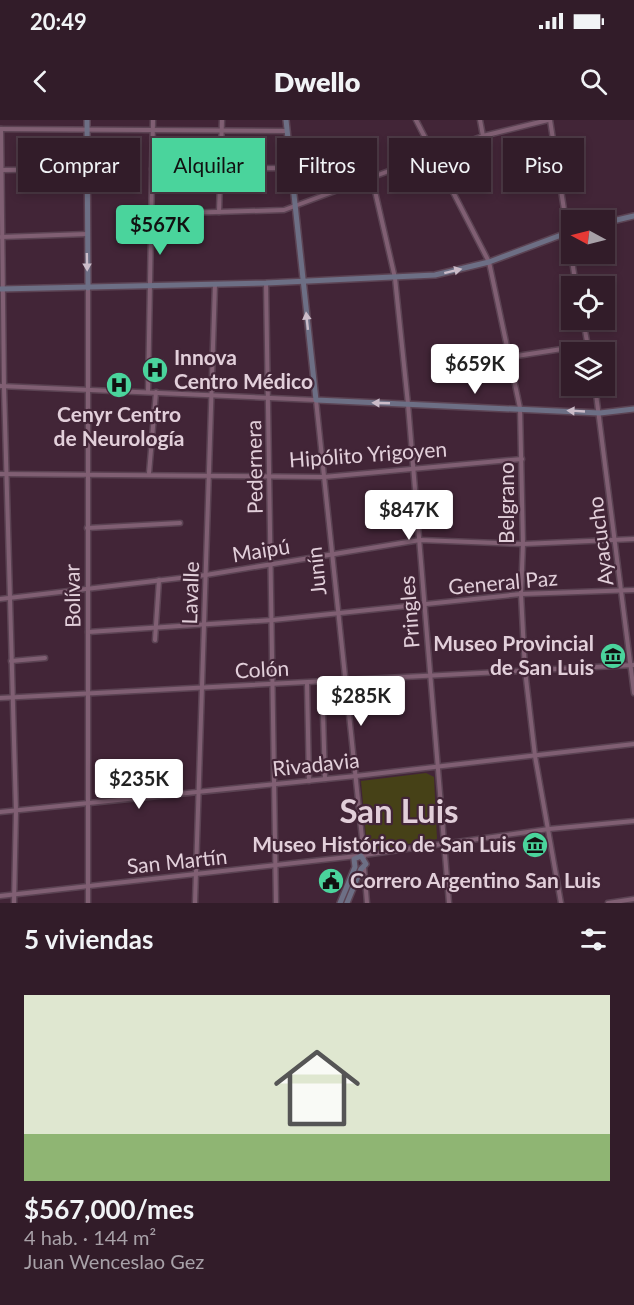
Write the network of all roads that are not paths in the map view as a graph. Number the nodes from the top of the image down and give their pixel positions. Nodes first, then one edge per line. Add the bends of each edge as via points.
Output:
1 (87, 120) edge
2 (153, 120) edge
3 (222, 120) edge
4 (286, 120) edge
5 (416, 120) edge
6 (480, 120) edge
7 (549, 120) edge
8 (1, 129) edge
9 (87, 130) junction
10 (153, 130) junction
11 (221, 130) junction
12 (287, 130) junction
13 (483, 136) junction
14 (87, 138) edge
15 (153, 138) edge
16 (221, 138) edge
17 (288, 138) edge
18 (425, 138) edge
19 (478, 138) edge
20 (152, 169) edge
21 (1, 170) edge
22 (18, 170) edge
23 (87, 192) edge
24 (219, 192) edge
25 (294, 192) edge
26 (334, 192) edge
27 (375, 192) edge
28 (452, 192) edge
29 (296, 206) junction
30 (565, 210) edge
31 (219, 212) junction
32 (150, 214) junction
33 (634, 216) edge
34 (615, 220) edge
35 (87, 234) junction
36 (561, 235) edge
37 (1, 237) edge
38 (489, 262) junction
39 (395, 278) junction
40 (303, 281) junction
41 (266, 283) junction
42 (215, 284) junction
43 (149, 286) junction
44 (88, 288) junction
45 (2, 289) edge
46 (561, 349) edge
47 (510, 357) junction
48 (2, 386) edge
49 (87, 391) junction
50 (148, 392) junction
51 (156, 392) junction
52 (211, 395) junction
53 (597, 396) edge
54 (269, 398) junction
55 (316, 400) junction
56 (408, 404) junction
57 (520, 408) junction
58 (634, 409) edge
59 (600, 413) junction
60 (522, 459) junction
61 (413, 468) junction
62 (149, 473) junction
63 (0, 474) edge
64 (6, 474) junction
65 (88, 474) junction
66 (209, 474) junction
67 (270, 475) junction
68 (324, 477) junction
69 (180, 523) dead end
70 (87, 528) junction
71 (634, 539) edge
72 (420, 540) junction
73 (616, 540) junction
74 (523, 544) junction
75 (332, 555) junction
76 (272, 565) junction
77 (206, 575) junction
78 (159, 580) junction
79 (87, 589) junction
80 (634, 590) edge
81 (622, 591) junction
82 (521, 594) junction
83 (9, 598) junction
84 (0, 599) edge
85 (425, 605) junction
86 (339, 612) junction
87 (273, 620) junction
88 (205, 626) junction
89 (156, 627) junction
90 (88, 632) junction
91 (155, 640) dead end
92 (45, 658) dead end
93 (11, 661) junction
94 (632, 665) edge
95 (525, 670) junction
96 (430, 675) junction
97 (345, 680) junction
98 (322, 682) junction
99 (307, 683) junction
100 (274, 685) junction
101 (203, 687) junction
102 (88, 693) junction
103 (634, 693) edge
104 (0, 698) edge
105 (11, 698) junction
106 (634, 744) edge
107 (535, 756) junction
108 (437, 765) junction
109 (356, 776) junction
110 (325, 779) junction
111 (309, 781) junction
112 (275, 784) junction
113 (199, 793) junction
114 (89, 804) junction
115 (16, 811) junction
116 (0, 812) edge
117 (634, 821) edge
118 (549, 829) junction
119 (362, 842) junction
120 (443, 844) junction
121 (375, 853) junction
122 (361, 856) junction
123 (276, 866) junction
124 (364, 867) junction
125 (196, 875) junction
126 (88, 886) junction
127 (14, 894) junction
128 (6, 895) junction
129 (0, 896) edge
130 (634, 899) edge
131 (6, 903) edge
132 (14, 903) edge
133 (88, 903) edge
134 (195, 903) edge
135 (276, 903) edge
136 (340, 903) edge
137 (347, 903) edge
138 (367, 903) edge
139 (449, 903) edge
140 (561, 903) edge
141 (608, 903) edge

1 - 9 street
2 - 10 street
3 - 11 street
4 - 12 street, Junín
5 - 18 street, Belgrano
6 - 13 street
7 - 13 street
7 - 30 street
8 - 9 street
8 - 21 street
9 - 10 street
9 - 14 street
10 - 11 street
10 - 15 street
11 - 12 street
11 - 16 street
12 - 17 street, Junín
13 - 19 street
20 - 32 street
21 - 22 street
21 - 37 street
23 - 35 street
24 - 31 street
25 - 29 street, Junín
26 - 29 street
27 - 39 street, Pringles
28 - 38 street, Belgrano
29 - 31 street via 284,210
29 - 40 street, Junín
31 - 32 street
32 - 43 street
33 - 34 street
35 - 37 street
35 -> 44 street
36 - 38 street
37 - 45 street
39 -> 38 street via 439,274
38 - 47 street, Belgrano
39 - 40 street
39 - 56 street, Pringles
40 - 41 street
55 -> 40 street, Junín
41 - 42 street
41 - 54 street, Pedernera
42 - 43 street
42 - 52 street, Lavalle
43 - 44 street
43 - 50 street
44 - 45 street
44 - 49 street, Bolívar
45 - 48 street
46 - 47 street
47 - 57 street, Belgrano
48 - 49 street
48 - 64 street
49 - 50 street
49 - 65 street, Bolívar
50 - 51 street
51 - 52 street
51 - 62 street
52 - 54 street
52 - 66 street, Lavalle
53 - 59 street, Ayacucho
54 - 55 street
54 - 67 street, Pedernera
56 -> 55 street
55 - 68 street, Junín
56 - 57 street
56 - 61 street, Pringles
59 -> 57 street
57 - 60 street, Belgrano
58 - 59 street
59 - 73 street, Ayacucho
60 - 61 street, Hipólito Yrigoyen
60 - 74 street, Belgrano
61 - 68 street, Hipólito Yrigoyen
61 - 72 street, Pringles
62 - 65 street, Hipólito Yrigoyen
62 - 66 street, Hipólito Yrigoyen
63 - 64 street, Hipólito Yrigoyen
64 - 65 street, Hipólito Yrigoyen
64 - 83 street
65 - 70 street, Bolívar
66 - 67 street, Hipólito Yrigoyen
66 - 77 street, Lavalle
67 - 68 street, Hipólito Yrigoyen
67 - 76 street, Pedernera
68 - 75 street, Junín
69 - 70 street
70 - 79 street, Bolívar
71 - 73 street, Maipú
72 - 74 street, Maipú
72 - 75 street, Maipú
72 - 85 street, Pringles
73 - 74 street, Maipú
73 - 81 street, Ayacucho
74 - 82 street, Belgrano
75 - 76 street, Maipú
75 - 86 street, Junín
76 - 77 street, Maipú
76 - 87 street, Pedernera
77 - 78 street, Maipú
77 - 88 street, Lavalle
78 - 79 street, Maipú
78 - 89 street
79 - 83 street, Maipú
79 - 90 street, Bolívar
80 - 81 street, General Paz
81 - 82 street, General Paz
81 - 94 street, Ayacucho
82 - 85 street, General Paz
82 - 95 street, Belgrano
83 - 84 street, Maipú
83 - 93 street
85 - 86 street, General Paz
85 - 96 street, Pringles
86 - 87 street, General Paz
86 - 97 street, Junín
87 - 88 street, General Paz
87 - 100 street, Pedernera
88 - 89 street, General Paz
88 - 101 street, Lavalle
89 - 90 street, General Paz
89 - 91 street
90 - 102 street, Bolívar
92 - 93 street
93 - 105 street
94 - 95 street, Colón
94 - 103 street, Ayacucho
95 - 96 street, Colón
95 - 107 street, Belgrano
96 - 97 street, Colón
96 - 108 street, Pringles
97 - 98 street, Colón
97 - 109 street, Junín
98 - 99 street, Colón
98 - 110 street
99 - 100 street, Colón
99 - 111 street
100 - 101 street, Colón
100 - 112 street, Pedernera
101 - 102 street, Colón
101 - 113 street, Lavalle
102 - 105 street, Colón
102 - 114 street, Bolívar
104 - 105 street, Colón
105 - 115 street
106 - 107 street, Rivadavia
107 - 108 street, Rivadavia
107 - 118 street, Belgrano
108 - 109 street, Rivadavia
108 - 120 street, Pringles
109 - 110 street, Rivadavia
109 - 119 street, Junín
110 - 111 street, Rivadavia
111 - 112 street, Rivadavia
112 - 113 street, Rivadavia
112 - 123 street, Pedernera
113 - 114 street, Rivadavia
113 - 125 street, Lavalle
114 - 115 street, Rivadavia
114 - 126 street, Bolívar
115 - 116 street, Rivadavia
115 - 127 street
117 - 118 street, San Martín
118 - 120 street, San Martín
118 - 140 street, Belgrano
119 - 121 street
119 - 122 street, Junín
120 - 121 street, San Martín
120 - 139 street, Pringles
121 - 122 street, San Martín
122 - 123 street, San Martín
122 - 124 street via 366,862
122 - 136 street via 354,859 355,867
123 - 125 street, San Martín
123 - 135 street, Pedernera
124 - 137 street
124 - 138 street
125 - 126 street, San Martín
125 - 134 street, Lavalle
126 - 127 street, San Martín
126 - 133 street, Bolívar
127 - 128 street, San Martín
127 - 132 street
128 - 129 street, San Martín
128 - 131 street
130 - 141 street

